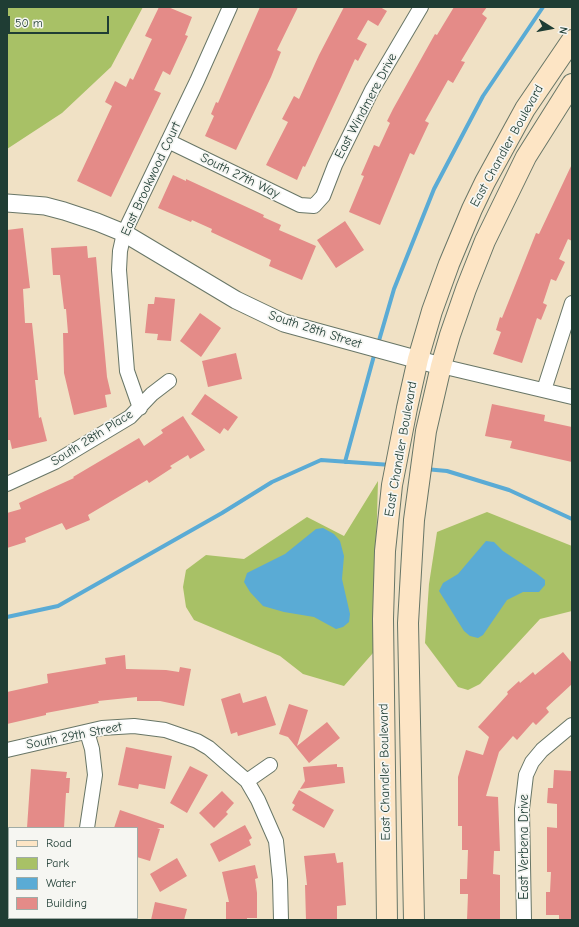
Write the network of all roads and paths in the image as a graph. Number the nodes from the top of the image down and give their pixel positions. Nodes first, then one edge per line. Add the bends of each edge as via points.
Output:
1 (230, 7) edge
2 (421, 7) edge
3 (572, 40) edge
4 (572, 84) edge
5 (168, 141) junction
6 (7, 203) edge
7 (314, 206) joint
8 (124, 233) junction
9 (572, 303) edge
10 (418, 359) junction
11 (441, 366) junction
12 (169, 381) dead end
13 (544, 390) junction
14 (572, 397) edge
15 (140, 408) junction
16 (7, 484) edge
17 (572, 725) edge
18 (87, 732) junction
19 (7, 750) edge
20 (270, 765) dead end
21 (247, 781) junction
22 (87, 827) edge
23 (281, 920) edge
24 (387, 920) edge
25 (414, 920) edge
26 (524, 920) edge

1 - 5 street, East Brookwood Court
2 - 7 street, East Windmere Drive via 372,90 335,165 323,196
3 - 10 main road, East Chandler Boulevard via 525,109 485,182 449,264
4 - 11 main road, East Chandler Boulevard via 526,157 498,213 466,289
5 - 7 street, South 27th Way via 300,205
5 - 8 street, East Brookwood Court
6 - 8 street, South 28th Street via 45,206
8 - 10 street, South 28th Street via 257,311 284,323
8 - 15 street, East Brookwood Court via 119,270 127,371
9 - 13 street
10 - 11 street, South 28th Street
10 - 24 main road, East Chandler Boulevard via 397,456 385,550 383,619
11 - 13 street, South 28th Street
11 - 25 main road, East Chandler Boulevard via 417,493 408,623
12 - 15 street, South 28th Place via 152,394
13 - 14 street, South 28th Street
15 - 16 street, South 28th Place via 130,417 55,462
17 - 26 street, East Verbena Drive via 537,756 526,775 522,809
18 - 19 street, South 29th Street
18 - 21 street, South 29th Street via 119,726 150,726 180,734 209,748
18 - 22 street via 95,775
20 - 21 street
21 - 23 street via 276,841

